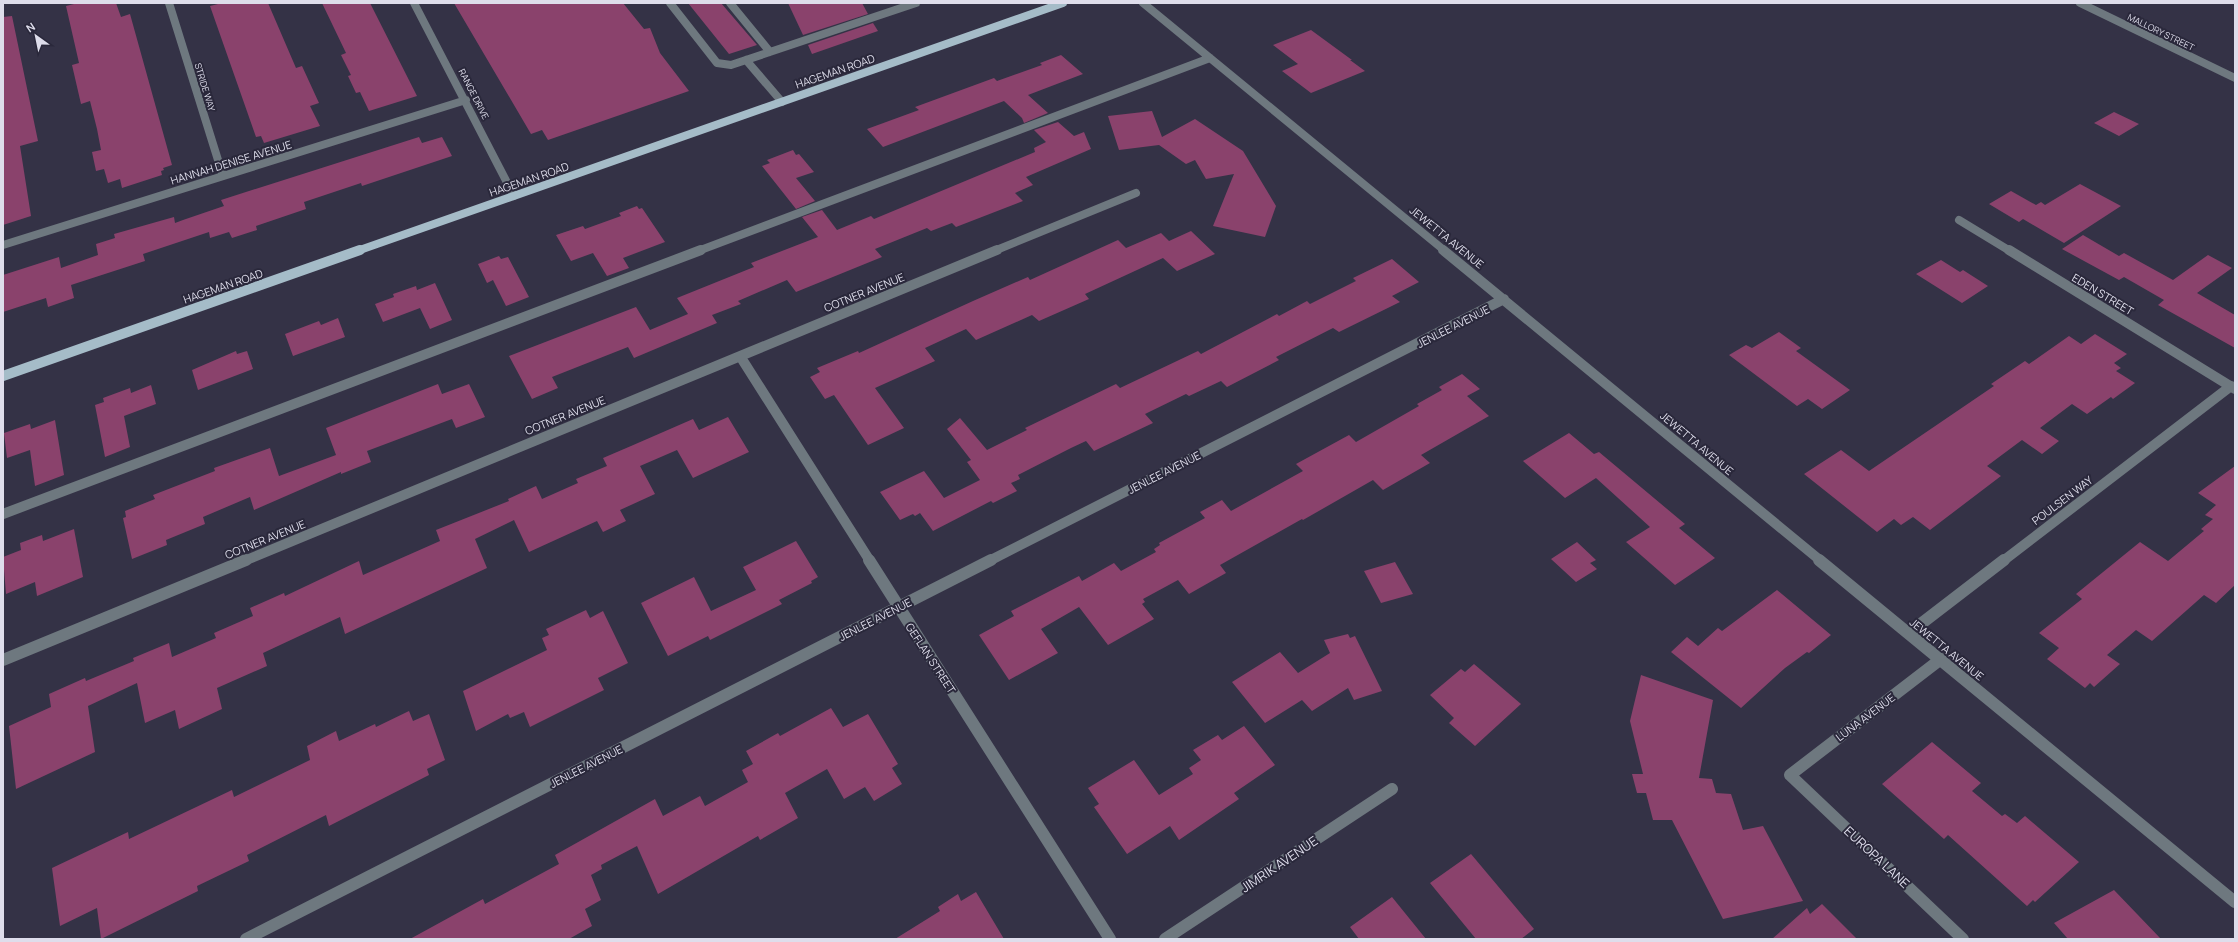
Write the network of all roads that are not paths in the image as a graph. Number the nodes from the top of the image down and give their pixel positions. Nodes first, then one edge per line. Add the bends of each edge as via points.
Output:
1 (169, 3) edge
2 (414, 3) edge
3 (670, 3) edge
4 (730, 3) edge
5 (916, 3) edge
6 (1062, 3) edge
7 (1143, 3) edge
8 (2080, 3) edge
9 (770, 52) junction
10 (1210, 58) junction
11 (746, 60) junction
12 (2235, 78) edge
13 (466, 100) junction
14 (782, 102) junction
15 (222, 176) junction
16 (1136, 193) dead end
17 (514, 196) junction
18 (1959, 220) dead end
19 (3, 245) edge
20 (1504, 299) junction
21 (740, 356) junction
22 (3, 376) edge
23 (2233, 388) edge
24 (3, 514) edge
25 (898, 607) junction
26 (1908, 633) junction
27 (1941, 659) junction
28 (3, 660) edge
29 (1790, 775) joint
30 (1392, 789) dead end
31 (2235, 902) edge
32 (246, 939) edge
33 (1110, 939) edge
34 (1165, 939) edge
35 (1963, 939) edge

1 - 15 street, STRIDE WAY
2 - 13 street, RANGE DRIVE
3 - 11 street via 717,63 731,65
4 - 9 street
5 - 9 street
6 - 14 main road, HAGEMAN ROAD
7 - 10 street, JEWETTA AVENUE
8 - 12 street, MALLORY STREET
9 - 11 street
10 - 20 street, JEWETTA AVENUE
10 - 24 street
11 - 14 street
13 - 15 street, HANNAH DENISE AVENUE
13 - 17 street, RANGE DRIVE
14 - 17 main road, HAGEMAN ROAD
15 - 19 street, HANNAH DENISE AVENUE
16 - 21 street, COTNER AVENUE
17 - 22 main road, HAGEMAN ROAD
18 - 23 street, EDEN STREET
20 - 25 street, JENLEE AVENUE
20 - 26 street, JEWETTA AVENUE
21 - 25 street, GEFLAN STREET
21 - 28 street, COTNER AVENUE
23 - 26 street, POULSEN WAY
25 - 32 street, JENLEE AVENUE
25 - 33 street, GEFLAN STREET
26 - 27 street, JEWETTA AVENUE
27 - 29 street, LUNA AVENUE
27 - 31 street, JEWETTA AVENUE
29 - 35 street, EUROPA LANE
30 - 34 street, JIMRIK AVENUE

